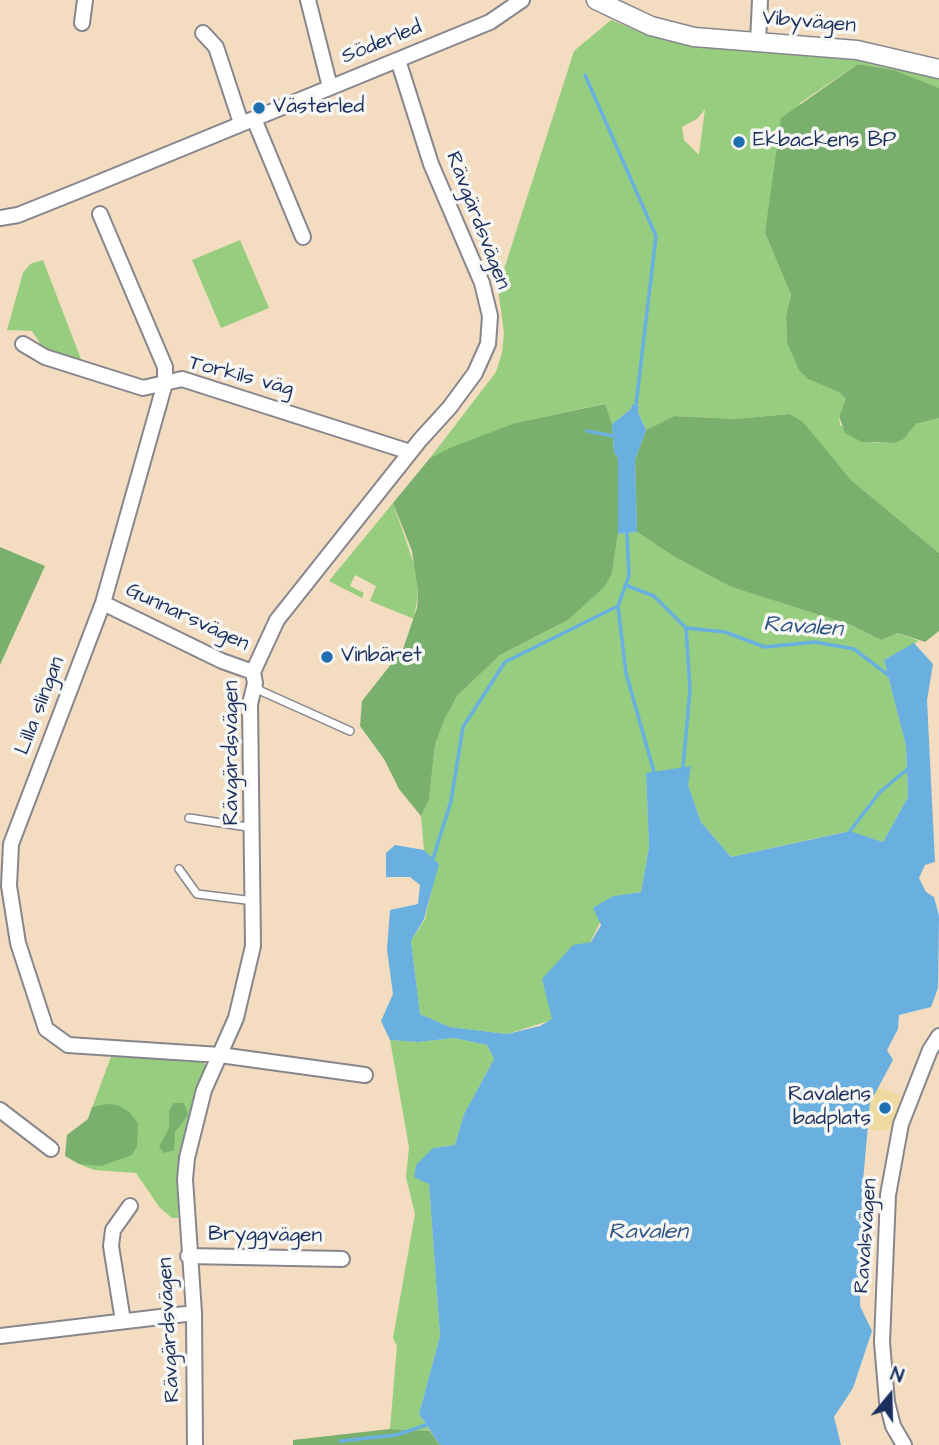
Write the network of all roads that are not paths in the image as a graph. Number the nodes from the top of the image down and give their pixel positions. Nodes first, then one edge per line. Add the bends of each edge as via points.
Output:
1 (85, 0) edge
2 (308, 0) edge
3 (522, 0) edge
4 (596, 0) edge
5 (760, 0) edge
6 (82, 23) dead end
7 (203, 33) dead end
8 (758, 42) junction
9 (398, 60) junction
10 (939, 69) edge
11 (330, 87) junction
12 (248, 121) junction
13 (100, 214) dead end
14 (0, 218) edge
15 (303, 237) dead end
16 (23, 344) dead end
17 (165, 383) junction
18 (410, 452) junction
19 (103, 603) junction
20 (254, 677) junction
21 (350, 731) dead end
22 (189, 818) dead end
23 (254, 828) junction
24 (179, 869) dead end
25 (255, 901) junction
26 (939, 1036) edge
27 (220, 1055) junction
28 (365, 1075) dead end
29 (2, 1117) edge
30 (51, 1149) dead end
31 (130, 1206) dead end
32 (188, 1256) junction
33 (342, 1259) dead end
34 (194, 1313) junction
35 (122, 1321) junction
36 (0, 1336) edge
37 (195, 1445) edge
38 (904, 1445) edge

1 - 6 street
2 - 11 street
3 - 9 street, Söderled via 490,22
4 - 8 street, Vibyvägen via 651,26 694,37
5 - 8 street
7 - 12 street via 216,47
8 - 10 street, Vibyvägen via 857,50
9 - 11 street, Söderled
9 - 18 street, Rävgärdsvägen via 431,164 482,283 490,316 488,344 475,373
11 - 12 street, Söderled
12 - 14 street, Söderled via 18,215
12 - 15 street
13 - 17 street, Lilla slingan via 165,367
16 - 17 street, Torkils väg via 44,357 143,388
17 - 18 street, Torkils väg via 182,379 206,385
17 - 19 street, Lilla slingan
18 - 20 street, Rävgärdsvägen via 277,620
19 - 20 street, Gunnarsvägen
19 - 27 street, Lilla slingan via 11,844 9,886 18,943 46,1029 68,1045
20 - 21 lane via 261,691
20 - 23 street, Rävgärdsvägen via 250,704
22 - 23 lane
23 - 25 street, Rävgärdsvägen
24 - 25 lane via 197,894
25 - 27 street, Rävgärdsvägen via 245,986
26 - 38 street, Ravalsvägen via 901,1124 888,1195 882,1342 887,1402
27 - 28 street, Lilla slingan
27 - 32 street, Rävgärdsvägen via 204,1090 187,1158
29 - 30 street
31 - 35 street via 113,1230 111,1246
32 - 33 street, Bryggvägen
32 - 34 street, Rävgärdsvägen
34 - 35 street
34 - 37 street, Rävgärdsvägen
35 - 36 street

